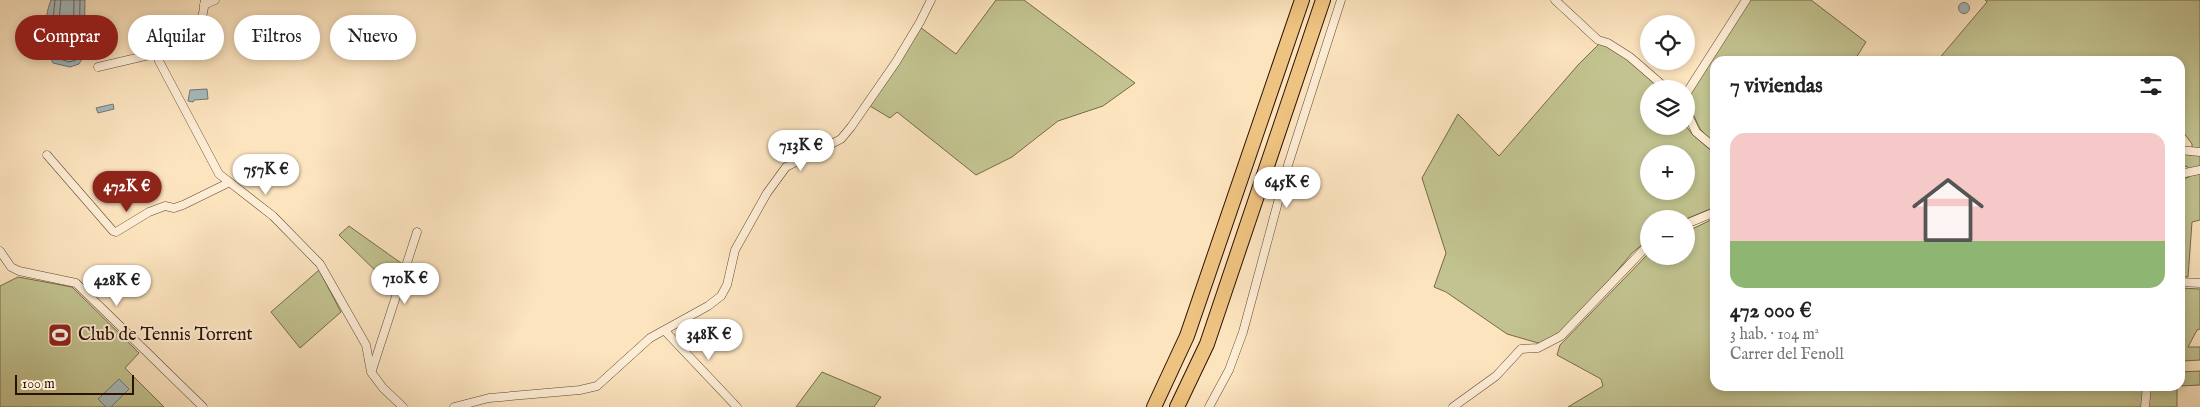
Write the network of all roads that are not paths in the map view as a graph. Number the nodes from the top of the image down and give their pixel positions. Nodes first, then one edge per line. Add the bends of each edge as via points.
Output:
1 (215, 0) edge
2 (931, 0) edge
3 (1302, 0) edge
4 (1323, 0) edge
5 (1341, 0) edge
6 (1555, 0) edge
7 (1746, 0) edge
8 (204, 3) edge
9 (1710, 56) edge
10 (1710, 56) edge
11 (128, 60) edge
12 (159, 60) edge
13 (98, 67) dead end
14 (1656, 80) edge
15 (1695, 80) edge
16 (1695, 130) edge
17 (1710, 144) edge
18 (2185, 150) edge
19 (2200, 152) edge
20 (47, 155) dead end
21 (2200, 170) edge
22 (2185, 173) edge
23 (228, 183) junction
24 (1710, 214) edge
25 (1695, 220) edge
26 (417, 232) dead end
27 (0, 251) edge
28 (1640, 253) edge
29 (2185, 282) edge
30 (2200, 283) edge
31 (665, 331) junction
32 (371, 372) junction
33 (2147, 391) edge
34 (203, 407) edge
35 (403, 407) edge
36 (454, 407) edge
37 (737, 407) edge
38 (1154, 407) edge
39 (1177, 407) edge
40 (1209, 407) edge
41 (1453, 407) edge
42 (2145, 407) edge

1 - 8 street
2 - 31 street via 896,62 841,139 786,167 767,193 735,250 728,285 721,296
3 - 38 highway via 1188,336
4 - 39 highway via 1206,344
5 - 40 street via 1288,165 1243,332 1229,370
6 - 14 street via 1598,40 1630,57
7 - 9 street
10 - 15 street
11 - 13 street
12 - 23 street via 219,174
16 - 17 street
18 - 19 street
20 - 23 street via 116,232 149,212 164,206 174,208 183,205
21 - 22 street
23 - 32 street via 273,216 320,264 366,345
24 - 25 street
26 - 32 street
27 - 34 street via 11,267 19,271 76,282
28 - 41 street via 1561,336 1538,348 1521,350 1496,376
29 - 30 street
31 - 36 street via 650,338 597,386 489,398
31 - 37 street
32 - 35 street
33 - 42 street

